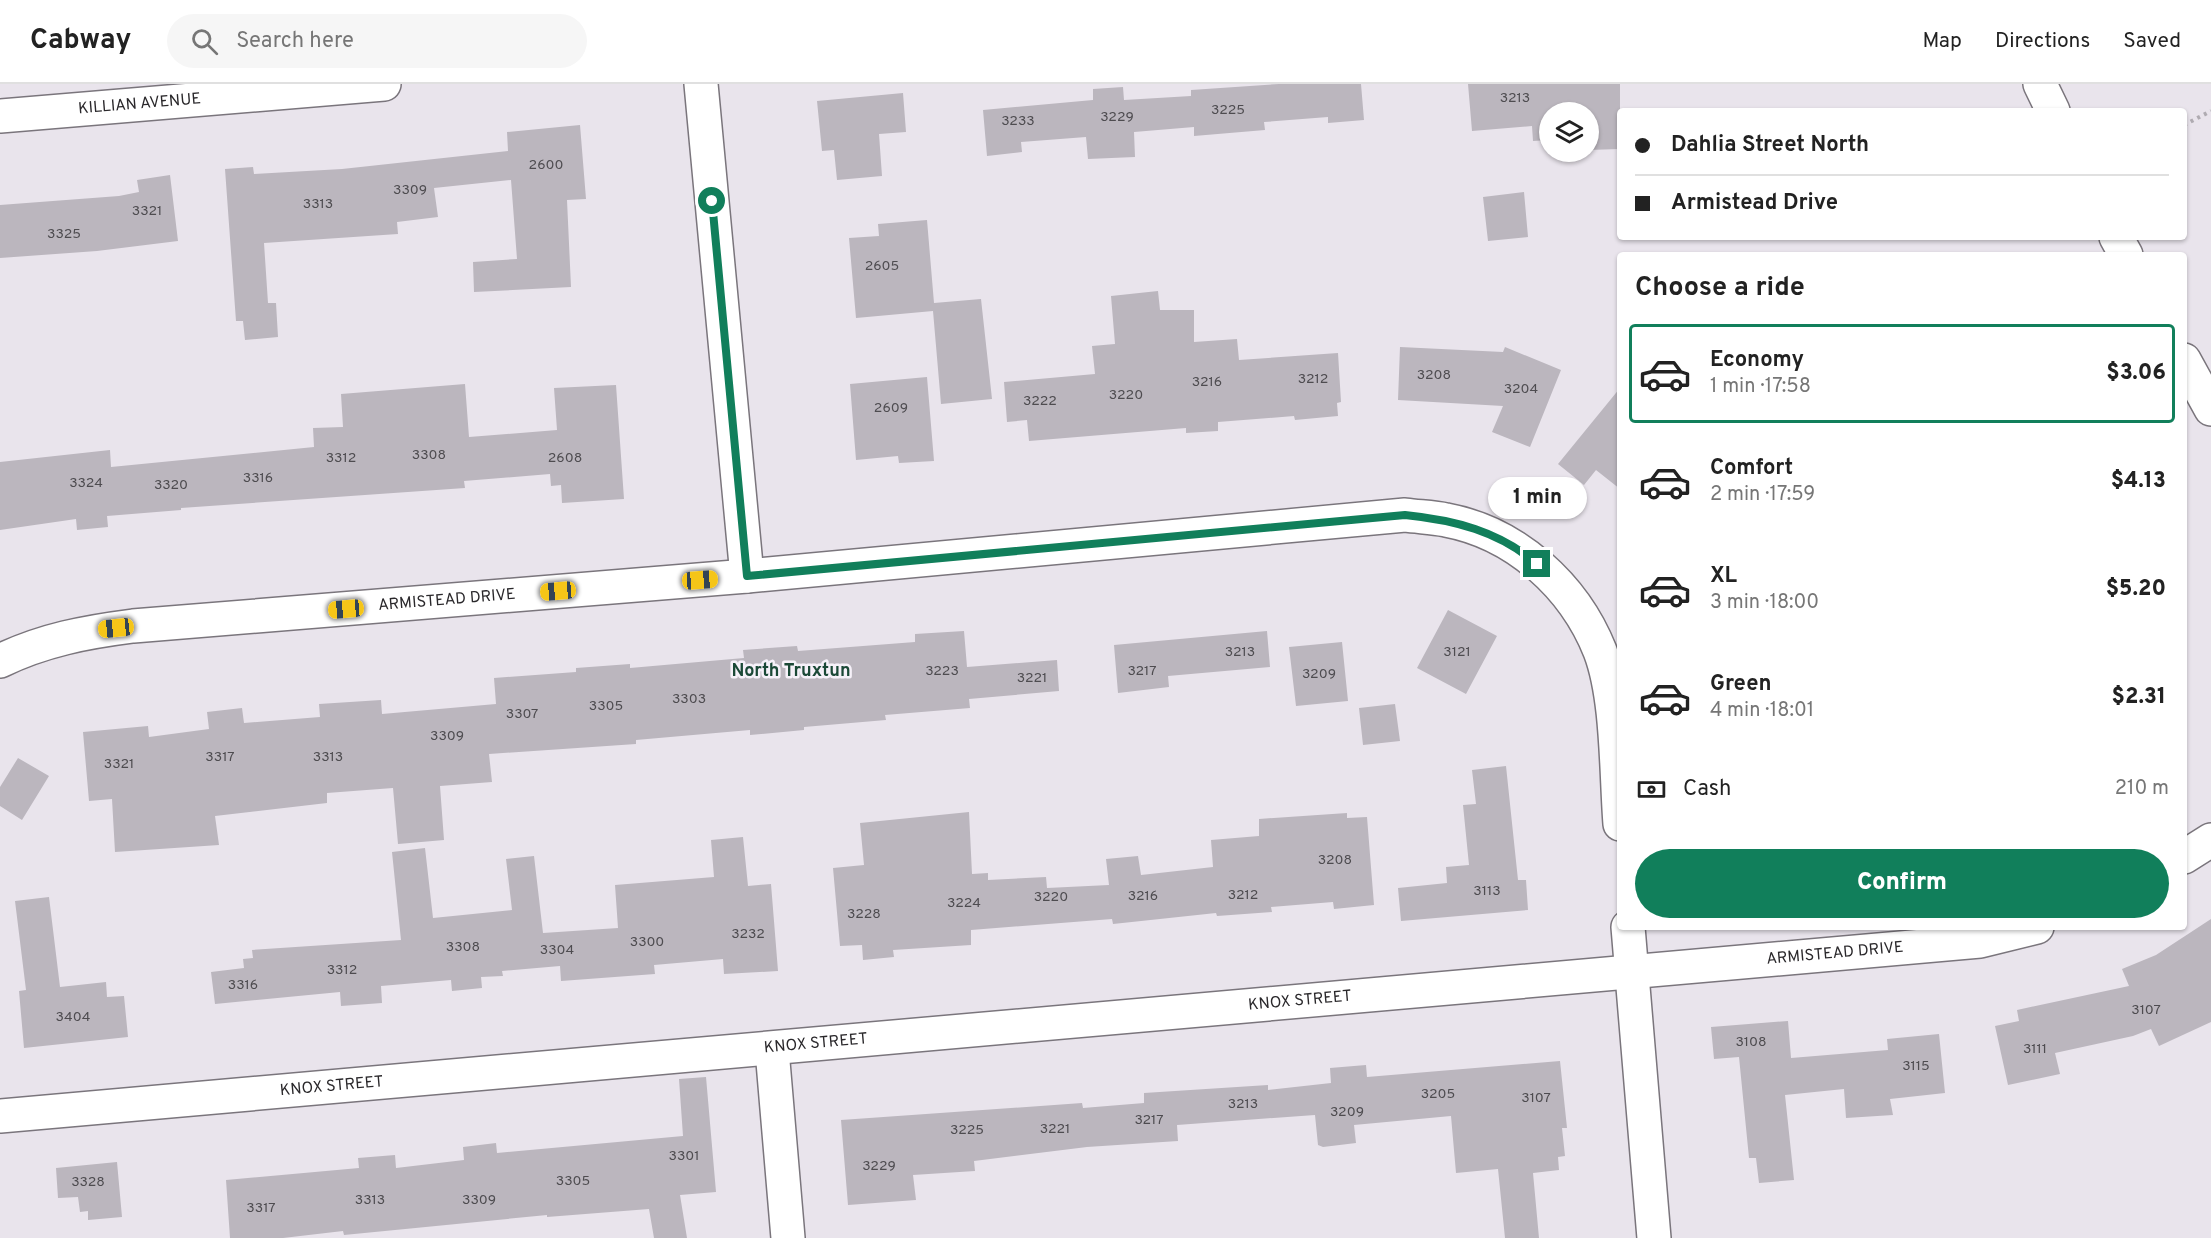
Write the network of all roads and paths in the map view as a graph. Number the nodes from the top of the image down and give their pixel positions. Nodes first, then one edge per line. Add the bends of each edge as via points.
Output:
1 (384, 84) edge
2 (701, 84) edge
3 (2040, 84) edge
4 (2052, 108) edge
5 (2211, 111) edge
6 (0, 116) edge
7 (2187, 123) edge
8 (2187, 365) edge
9 (2211, 409) edge
10 (747, 576) junction
11 (0, 661) edge
12 (1617, 785) edge
13 (2211, 840) edge
14 (2187, 855) edge
15 (1628, 930) edge
16 (2025, 930) edge
17 (1632, 972) junction
18 (772, 1050) junction
19 (0, 1116) edge
20 (788, 1238) edge
21 (1654, 1238) edge

1 - 6 street, KILLIAN AVENUE
2 - 10 street
3 - 4 street
5 - 7 path
8 - 9 street
10 - 11 street, ARMISTEAD DRIVE via 80,632
10 - 12 street, ARMISTEAD DRIVE via 1405,515 1447,520 1487,532 1525,553 1550,574 1577,607 1600,652 1610,693
13 - 14 street
15 - 17 street
16 - 17 street, ARMISTEAD DRIVE via 1980,941
17 - 18 street, KNOX STREET
17 - 21 street
18 - 19 street, KNOX STREET
18 - 20 street

